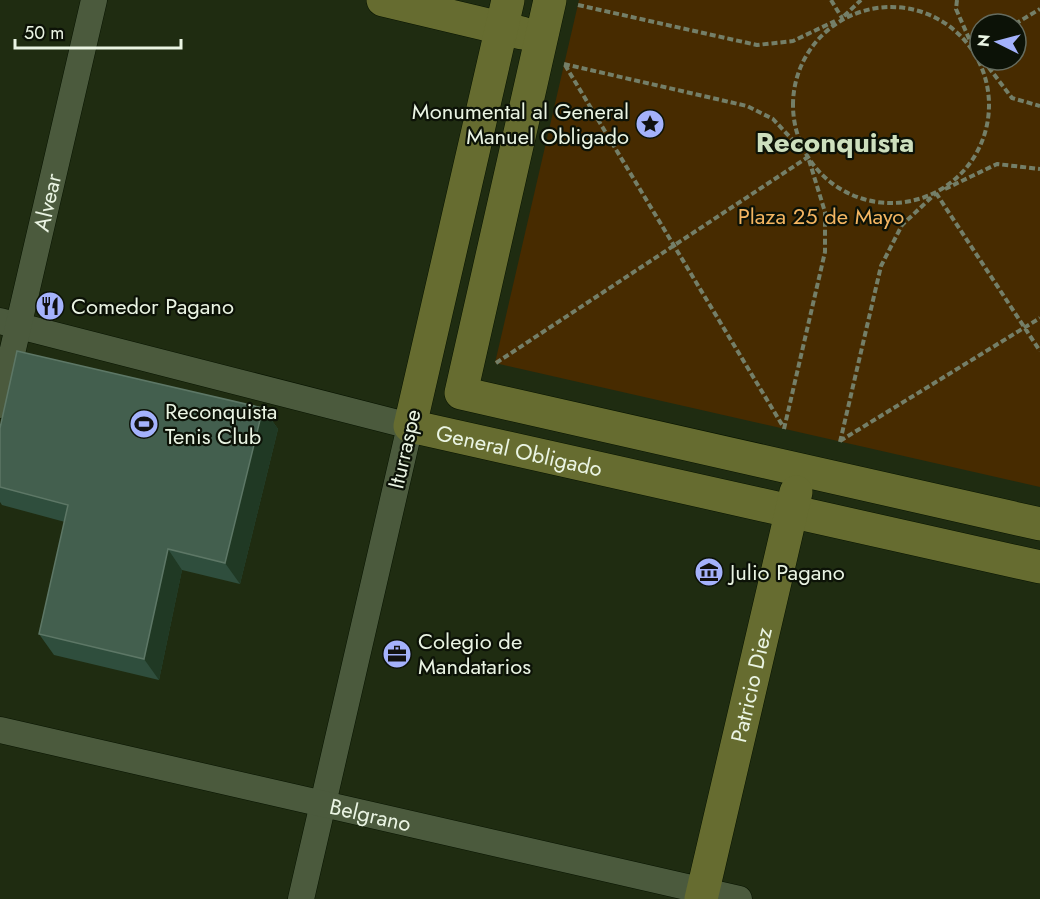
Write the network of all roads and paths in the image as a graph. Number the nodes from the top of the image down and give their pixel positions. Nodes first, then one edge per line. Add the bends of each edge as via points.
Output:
1 (94, 0) edge
2 (383, 0) edge
3 (550, 0) edge
4 (585, 0) edge
5 (831, 0) edge
6 (861, 0) edge
7 (957, 0) edge
8 (504, 14) edge
9 (843, 18) junction
10 (968, 35) edge
11 (542, 37) junction
12 (968, 42) edge
13 (982, 72) edge
14 (992, 72) edge
15 (1040, 106) edge
16 (807, 157) junction
17 (1040, 169) edge
18 (936, 193) junction
19 (674, 245) junction
20 (1040, 318) edge
21 (9, 324) edge
22 (1024, 327) junction
23 (1040, 351) edge
24 (495, 363) dead end
25 (0, 405) edge
26 (410, 426) junction
27 (802, 470) junction
28 (791, 512) junction
29 (1040, 524) edge
30 (1040, 567) edge
31 (0, 730) edge
32 (322, 804) junction
33 (702, 895) edge
34 (301, 899) edge
35 (739, 899) edge

1 - 21 street, Alvear
2 - 8 main road
3 - 11 main road
4 - 9 path via 578,5 757,45 793,41
5 - 9 path
6 - 9 path
7 - 10 path via 956,9
8 - 11 main road
8 - 26 main road, Iturraspe
9 - 12 path via 874,7 906,7 935,16
9 - 16 path via 816,40 799,69 792,102 797,136
11 - 27 main road via 461,393
13 - 18 path via 988,89 988,120 979,150 961,175
14 - 15 path via 1012,98
16 - 18 path via 838,189 869,202 903,203
16 - 19 path
16 - 19 path via 773,119 747,106 564,64
16 - 19 path via 825,212 825,252 784,429
17 - 18 path via 997,164
18 - 22 path
18 - 22 path via 902,225 881,266 840,442
19 - 24 path
20 - 22 path
21 - 25 street, Alvear
21 - 26 street, General Obligado
22 - 23 path
26 - 28 main road, General Obligado
26 - 32 street, Iturraspe
27 - 28 main road, Patricio Diez
27 - 29 main road
28 - 30 main road, General Obligado
28 - 33 main road, Patricio Diez
31 - 32 street, Belgrano
32 - 33 street, Belgrano
32 - 34 street, Iturraspe
33 - 35 street, Belgrano

